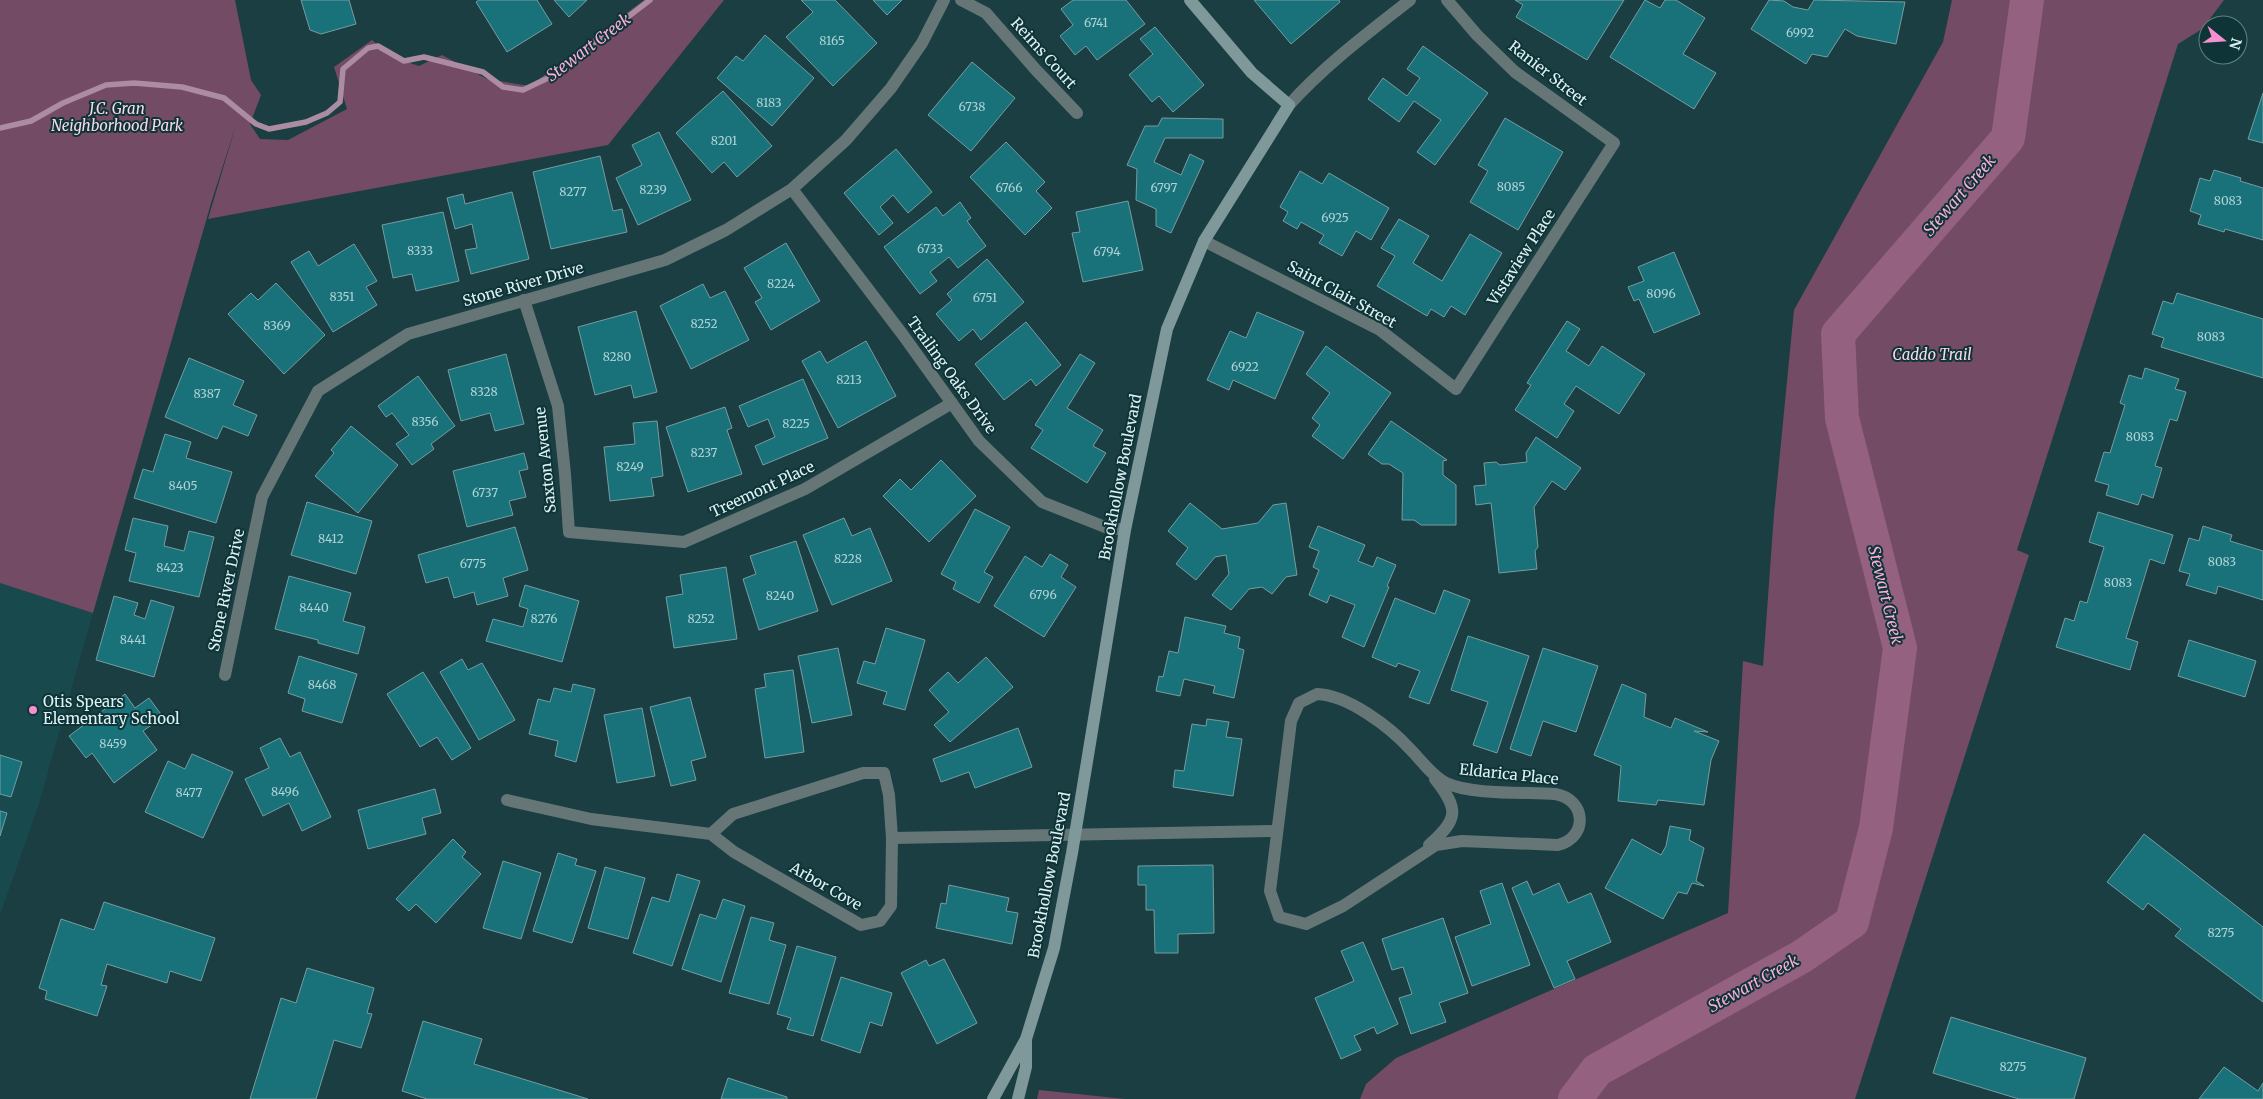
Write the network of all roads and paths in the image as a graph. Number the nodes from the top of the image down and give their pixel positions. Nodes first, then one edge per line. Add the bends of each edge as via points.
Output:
1 (944, 0) edge
2 (961, 0) edge
3 (1190, 0) edge
4 (1410, 0) edge
5 (1447, 0) edge
6 (1289, 105) junction
7 (1078, 112) dead end
8 (1614, 142) joint
9 (792, 189) junction
10 (1204, 241) junction
11 (524, 300) junction
12 (1456, 389) joint
13 (952, 403) junction
14 (1124, 530) junction
15 (569, 532) joint
16 (225, 675) dead end
17 (1424, 765) junction
18 (508, 800) dead end
19 (1277, 831) junction
20 (711, 834) junction
21 (1075, 835) junction
22 (892, 838) junction
23 (1416, 857) junction
24 (1026, 1039) junction
25 (993, 1099) edge
26 (1018, 1099) edge

1 - 9 street, Stone River Drive via 922,43 891,88 846,140
2 - 7 street, Reims Court via 986,13
3 - 6 street via 1252,73
4 - 6 street, Brookhollow Boulevard via 1337,58
5 - 8 street, Ranier Street via 1514,72
6 - 10 street, Brookhollow Boulevard
8 - 12 street, Vistaview Place
9 - 11 street, Stone River Drive via 726,230 665,260
9 - 13 street, Trailing Oaks Drive
10 - 12 street, Saint Clair Street via 1380,330
10 - 14 street, Brookhollow Boulevard via 1167,329
11 - 15 street, Saxton Avenue via 558,406
11 - 16 street, Stone River Drive via 408,334 318,391 262,497
13 - 14 street, Trailing Oaks Drive via 979,441 1042,502 1105,527
13 - 15 street, Treemont Place via 805,489 684,542
14 - 21 street, Brookhollow Boulevard
17 - 19 street, Eldarica Place via 1394,734 1358,709 1324,694 1305,699 1295,708 1291,721
17 - 23 street, Eldarica Place via 1449,798 1452,816 1447,829
17 - 23 street, Eldarica Place via 1441,780 1462,788 1563,796 1576,806 1580,821 1574,836 1558,845 1455,841 1436,845
18 - 20 street via 591,819
19 - 21 street
19 - 23 street, Eldarica Place via 1270,891 1279,917 1306,924 1343,906
20 - 22 street, Arbor Cove via 733,814 863,773 884,773
20 - 22 street, Arbor Cove via 734,852 861,925 880,921 892,906
21 - 22 street
21 - 24 street, Brookhollow Boulevard via 1054,948
24 - 25 street, Brookhollow Boulevard
24 - 26 street, Brookhollow Boulevard via 1026,1067

